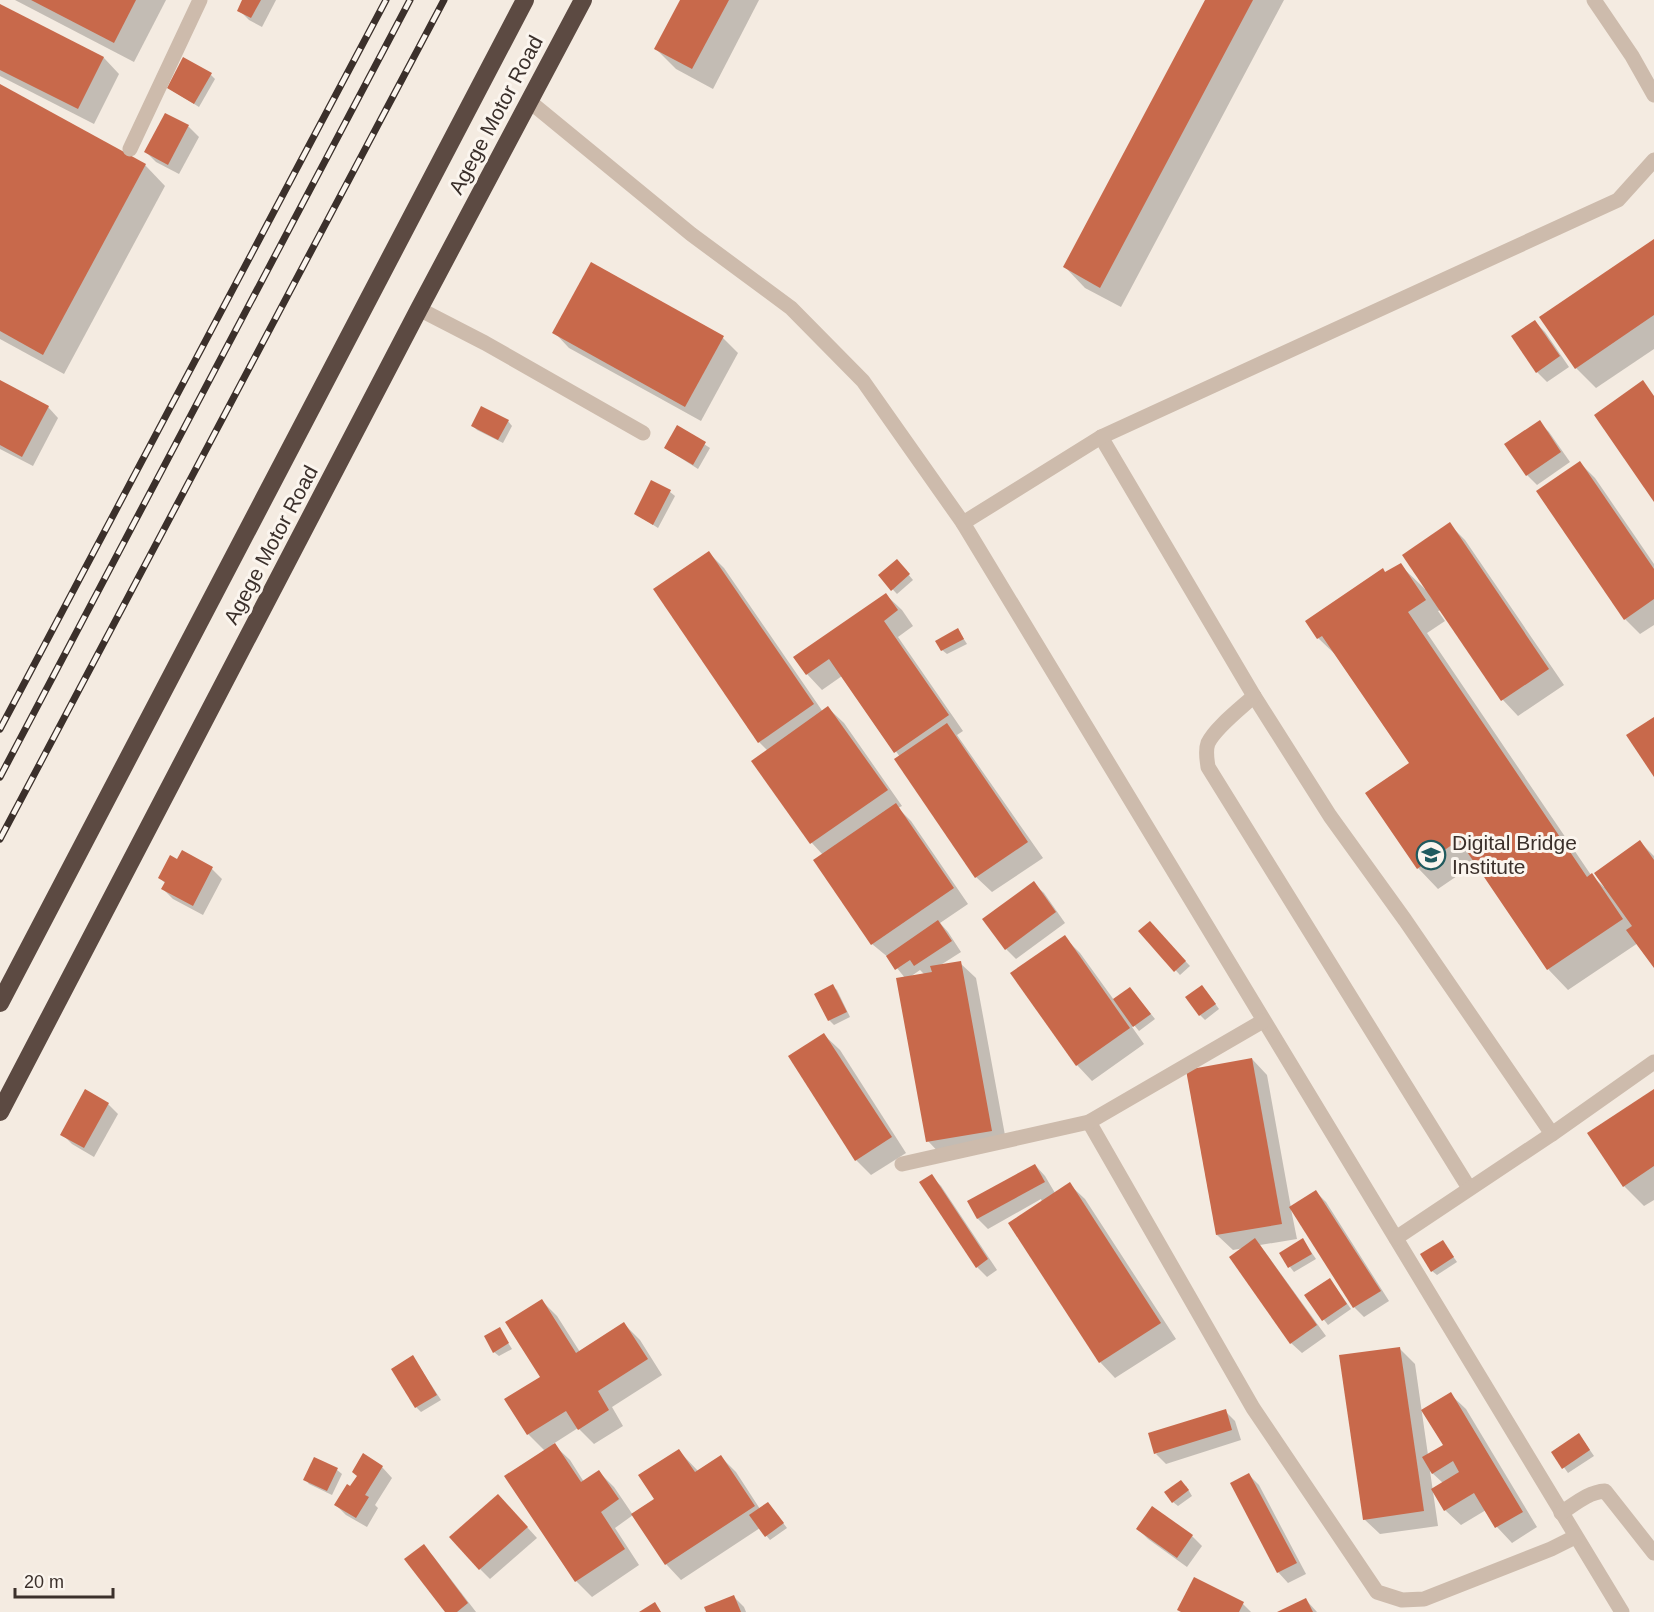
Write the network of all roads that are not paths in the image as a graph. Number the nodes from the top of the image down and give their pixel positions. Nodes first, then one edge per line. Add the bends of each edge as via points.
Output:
1 (200, 0) edge
2 (525, 0) edge
3 (583, 0) edge
4 (1594, 0) edge
5 (1654, 95) edge
6 (529, 101) junction
7 (130, 149) dead end
8 (1654, 160) edge
9 (419, 309) junction
10 (643, 433) dead end
11 (1101, 437) junction
12 (963, 523) junction
13 (1254, 696) junction
14 (0, 1003) edge
15 (1263, 1021) junction
16 (1654, 1062) edge
17 (0, 1112) edge
18 (1089, 1122) junction
19 (1551, 1134) junction
20 (902, 1164) dead end
21 (1469, 1188) junction
22 (1396, 1238) junction
23 (1561, 1514) junction
24 (1575, 1537) junction
25 (1654, 1553) edge
26 (1622, 1612) edge

1 - 7 lane
2 - 14 highway, Agege Motor Road
3 - 6 highway, Agege Motor Road
4 - 5 lane
6 - 9 highway, Agege Motor Road
6 - 12 lane via 691,234 791,308 862,381
8 - 11 lane via 1618,200
9 - 10 lane
9 - 17 highway, Agege Motor Road
11 - 12 lane
11 - 13 lane
12 - 15 lane
13 - 19 lane via 1330,816
13 - 21 lane via 1208,744 1208,767
15 - 18 lane
15 - 22 lane
16 - 19 lane
18 - 20 lane
18 - 24 lane via 1253,1408 1377,1592 1402,1600 1424,1599
19 - 21 lane
21 - 22 lane
22 - 23 lane
23 - 24 lane
23 - 25 lane via 1584,1497 1605,1491
24 - 26 lane

